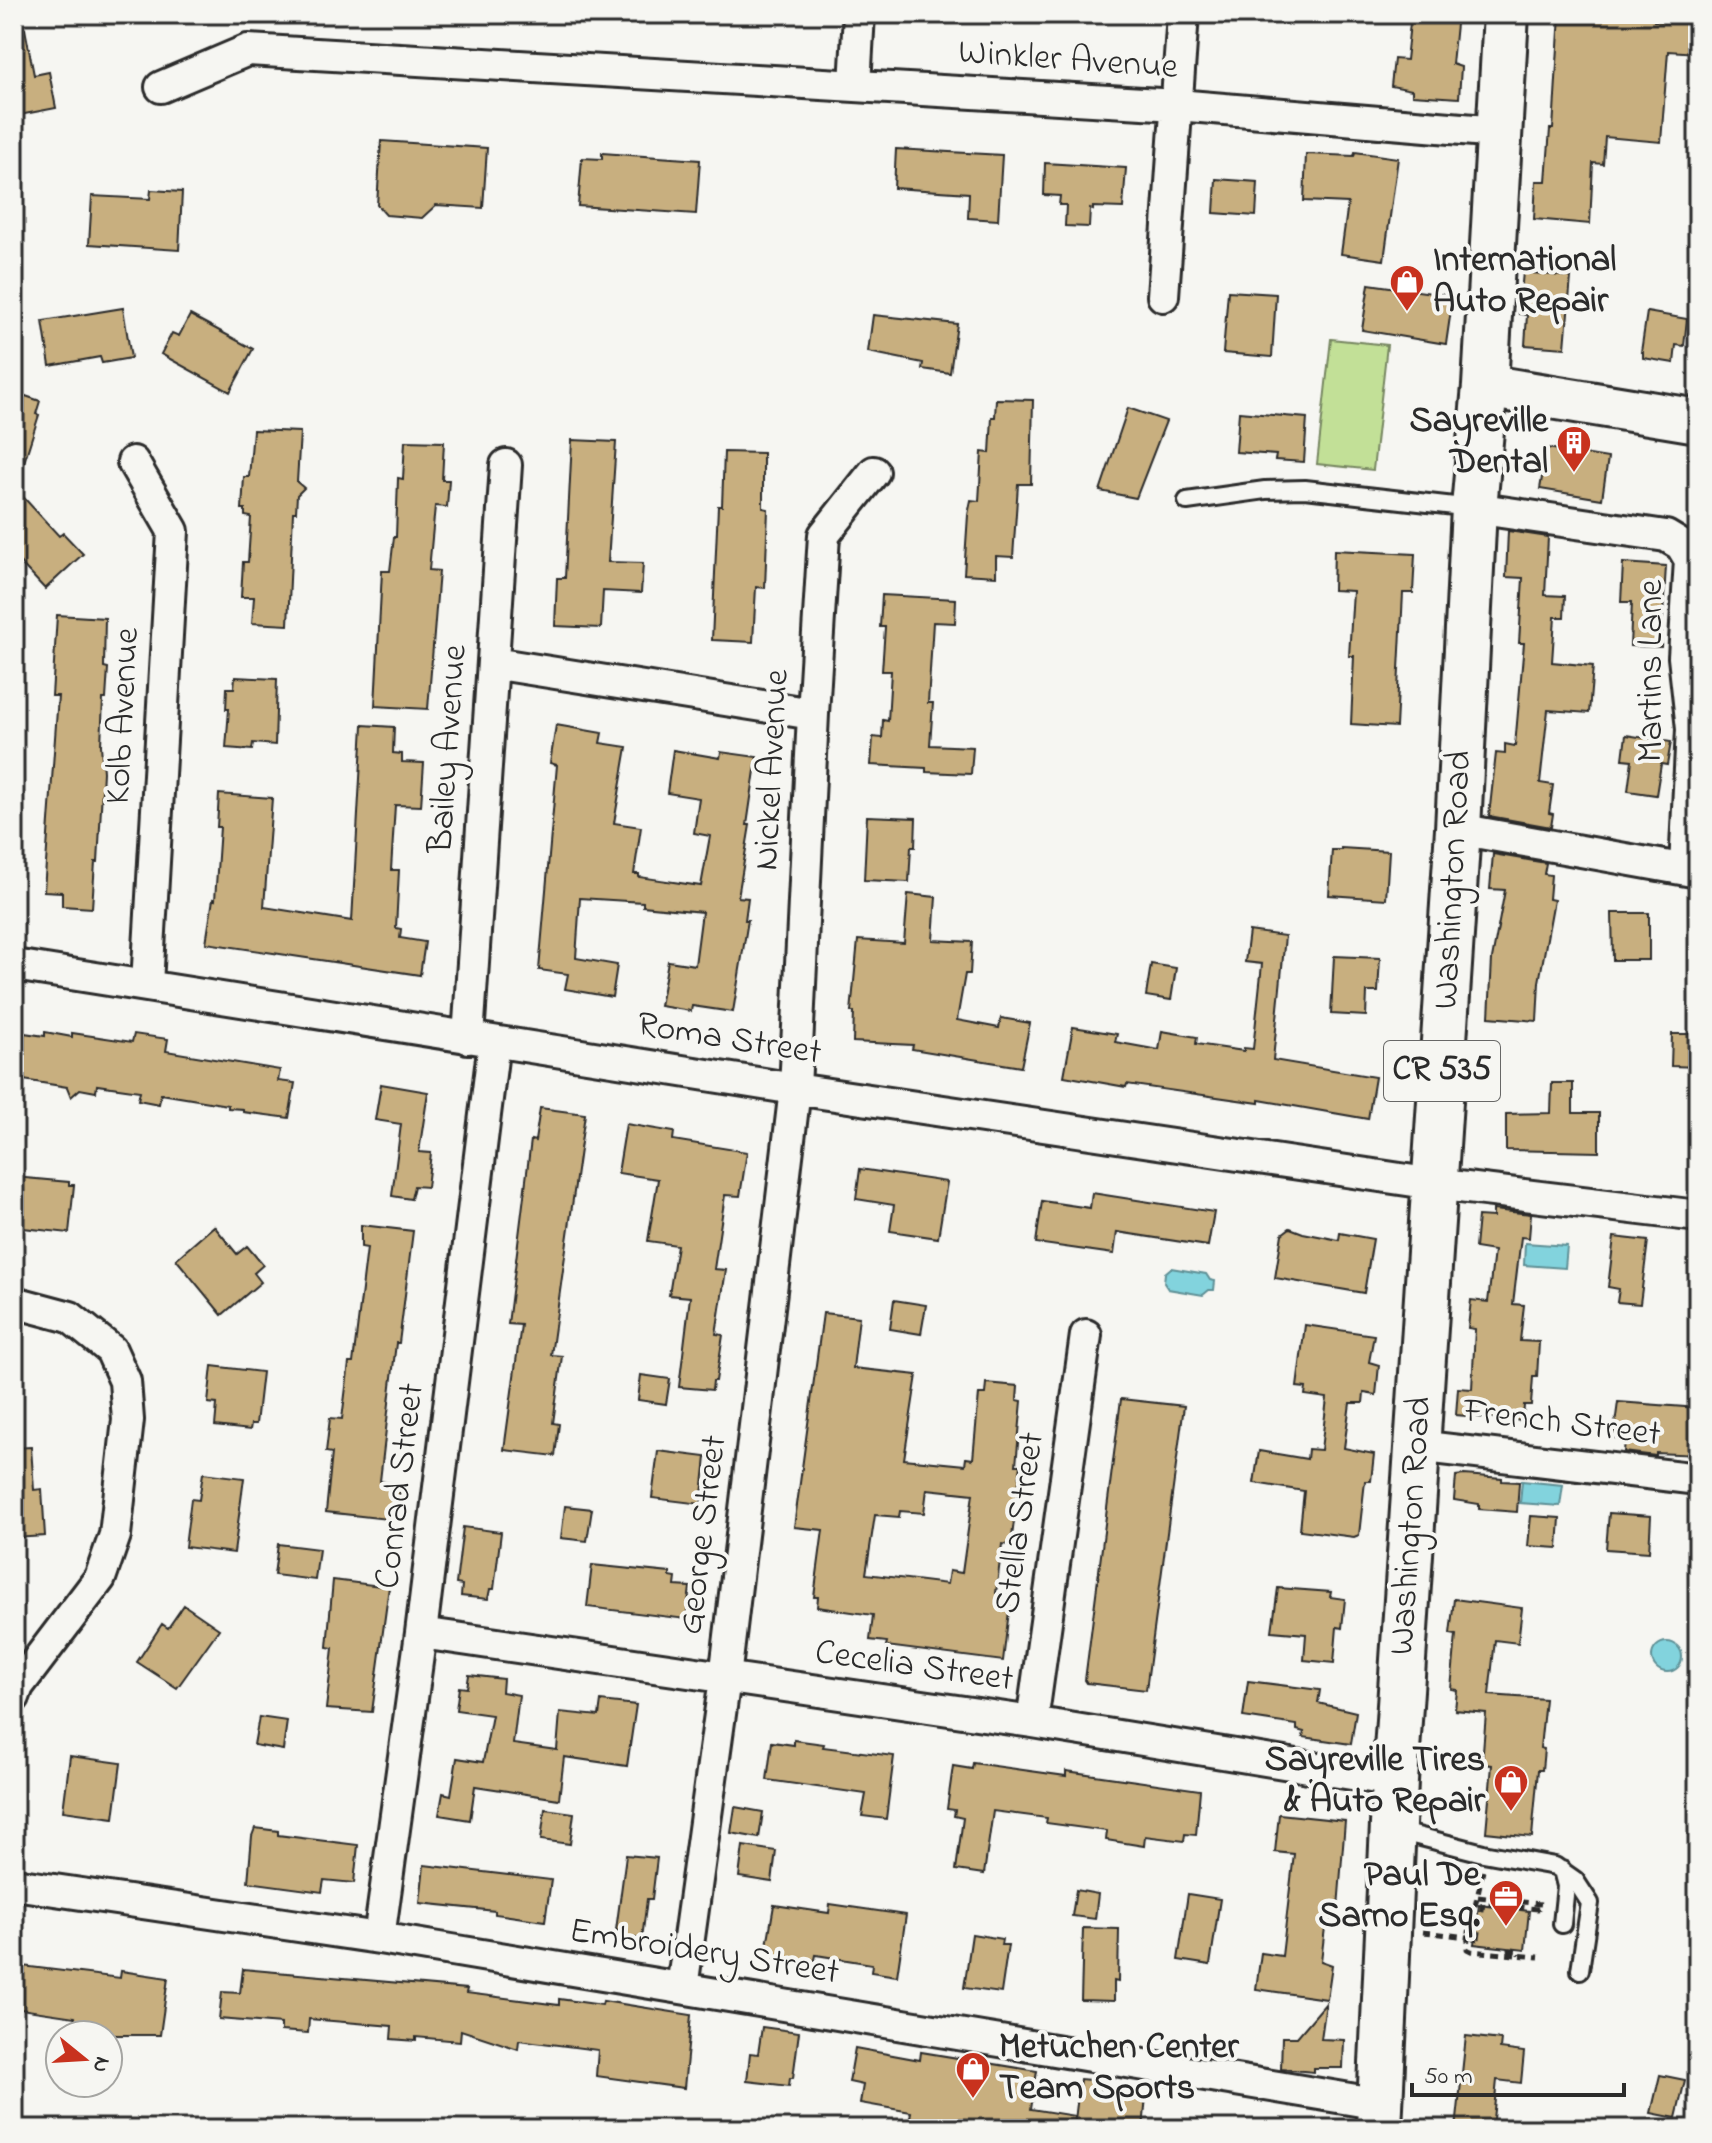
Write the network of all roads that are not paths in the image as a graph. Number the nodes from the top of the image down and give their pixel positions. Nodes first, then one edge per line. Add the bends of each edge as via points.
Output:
1 (859, 14) edge
2 (1183, 14) edge
3 (1506, 14) edge
4 (855, 85) junction
5 (161, 87) dead end
6 (1177, 105) junction
7 (1498, 132) junction
8 (1163, 296) dead end
9 (1485, 386) junction
10 (1698, 421) edge
11 (133, 462) dead end
12 (506, 465) dead end
13 (874, 472) dead end
14 (1187, 501) dead end
15 (1474, 508) junction
16 (493, 663) junction
17 (813, 714) junction
18 (1458, 829) junction
19 (1692, 870) edge
20 (14, 965) edge
21 (147, 984) junction
22 (481, 1040) junction
23 (795, 1089) junction
24 (1434, 1184) junction
25 (1698, 1216) edge
26 (14, 1302) edge
27 (1086, 1335) dead end
28 (1417, 1446) junction
29 (1698, 1479) edge
30 (421, 1633) junction
31 (725, 1678) junction
32 (14, 1697) edge
33 (1032, 1722) junction
34 (1395, 1781) junction
35 (1393, 1829) junction
36 (1562, 1870) junction
37 (14, 1884) edge
38 (1563, 1915) road end
39 (379, 1938) junction
40 (1580, 1970) dead end
41 (682, 1988) junction
42 (1379, 2117) edge

1 - 4 street
2 - 6 street
3 - 7 main road, Washington Road / CR 535
4 - 5 street, Winkler Avenue via 248,50
4 - 6 street, Winkler Avenue
6 - 7 street, Winkler Avenue
6 - 8 street
7 - 9 main road, Washington Road / CR 535
9 - 10 main road
9 - 15 main road, Washington Road / CR 535
11 - 21 street, Kolb Avenue via 173,531
12 - 16 street, Bailey Avenue
13 - 17 street, Nickel Avenue via 824,535
14 - 15 lane via 1305,489
15 - 18 main road, Washington Road / CR 535
15 - 19 street, Martins Lane via 1666,536 1681,545 1690,560 1684,657 1692,729
16 - 17 street
16 - 22 street, Bailey Avenue
17 - 23 street, Nickel Avenue
18 - 19 street
18 - 24 main road, Washington Road / CR 535
20 - 21 street, Roma Street
21 - 22 street, Roma Street
22 - 23 street, Roma Street
22 - 30 street, Conrad Street
23 - 24 street, Roma Street
23 - 31 street, George Street
24 - 25 street, Roma Street
24 - 28 main road, Washington Road / CR 535
26 - 32 street via 70,1317 111,1350 125,1381 128,1420 115,1535 100,1578
27 - 33 street, Stella Street
28 - 29 street, French Street
28 - 34 main road, Washington Road / CR 535
30 - 31 street, Cecelia Street
30 - 39 street, Conrad Street
31 - 33 street, Cecelia Street
31 - 41 street, George Street
33 - 34 street, Cecelia Street
34 - 35 main road, Washington Road / CR 535
35 - 36 lane
35 - 42 main road, Washington Road / CR 535
36 - 38 lane
36 - 40 lane via 1590,1903
37 - 39 street, Embroidery Street
39 - 41 street, Embroidery Street
41 - 42 street, Embroidery Street

